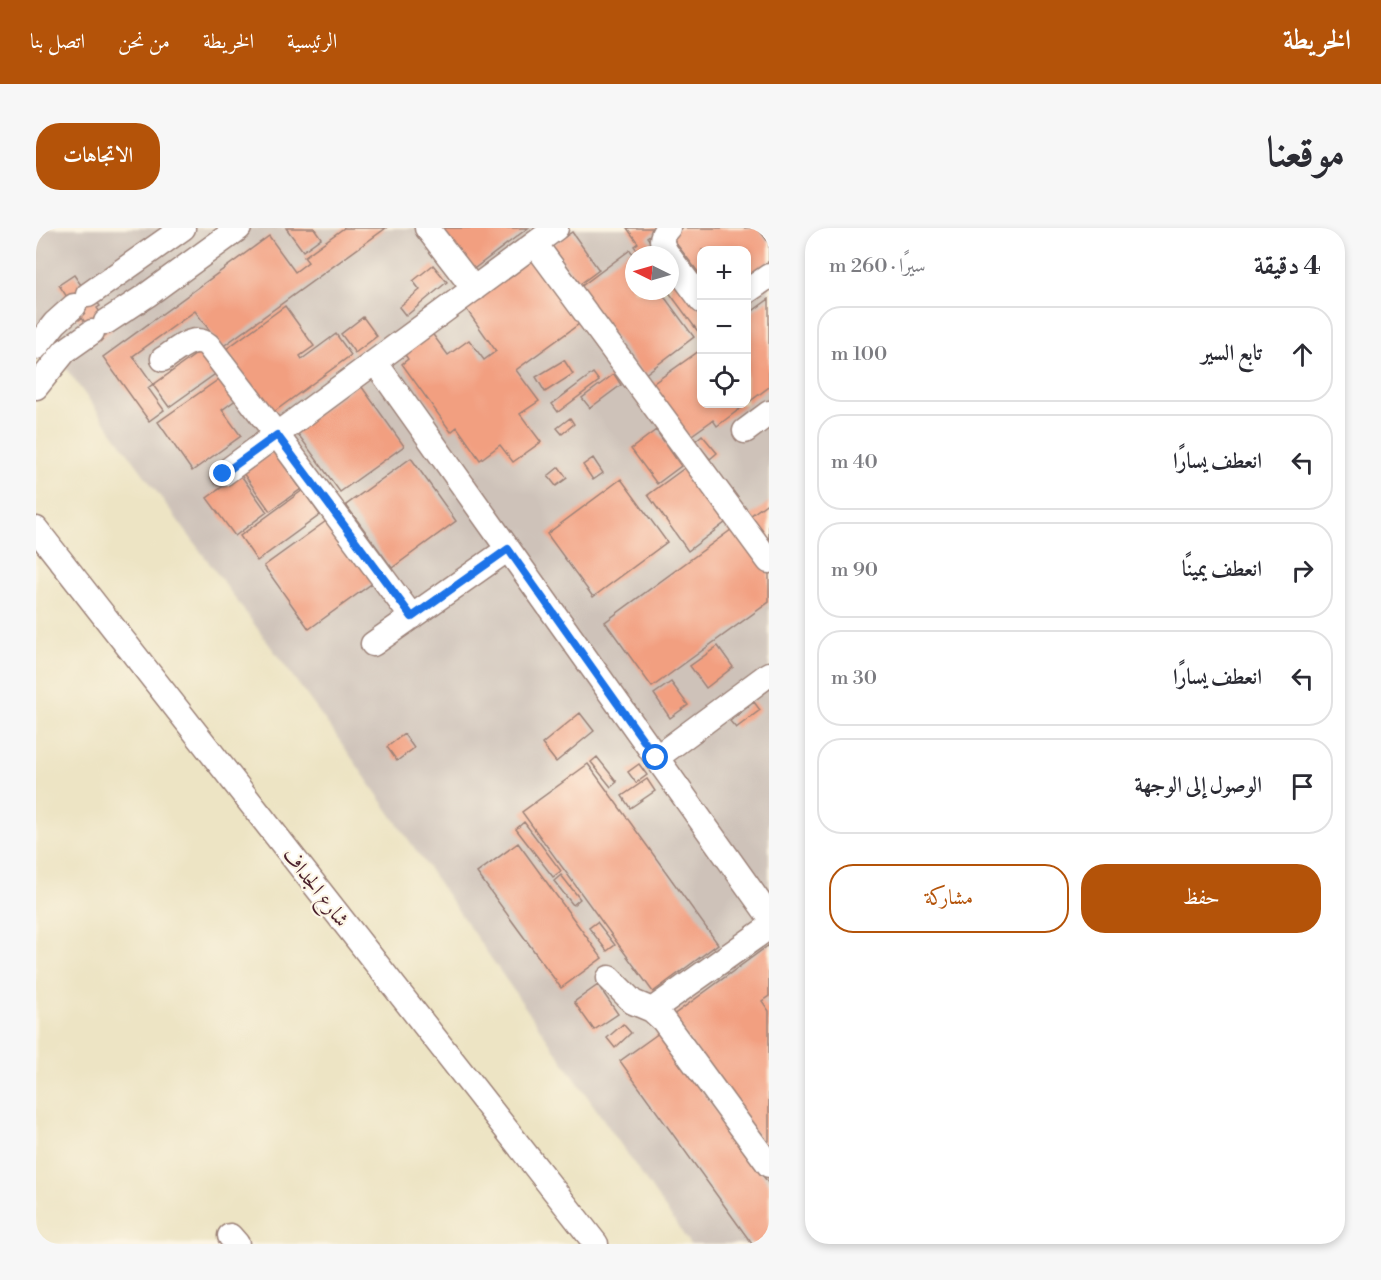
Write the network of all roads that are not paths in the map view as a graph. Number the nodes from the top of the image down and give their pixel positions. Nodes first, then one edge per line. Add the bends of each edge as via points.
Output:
1 (183, 228) edge
2 (239, 228) edge
3 (427, 228) edge
4 (556, 228) edge
5 (668, 228) edge
6 (535, 244) junction
7 (663, 246) edge
8 (679, 270) edge
9 (769, 276) edge
10 (474, 288) junction
11 (751, 289) edge
12 (701, 300) edge
13 (36, 347) edge
14 (163, 359) dead end
15 (375, 362) junction
16 (36, 387) edge
17 (769, 413) edge
18 (745, 431) dead end
19 (277, 435) junction
20 (223, 474) dead end
21 (36, 529) edge
22 (508, 549) junction
23 (769, 561) edge
24 (412, 617) junction
25 (373, 644) dead end
26 (769, 674) edge
27 (656, 758) junction
28 (769, 916) edge
29 (769, 927) edge
30 (609, 978) dead end
31 (652, 1011) junction
32 (769, 1164) edge
33 (596, 1244) edge

1 - 13 street via 81,301
2 - 16 street via 65,351
3 - 10 street
4 - 6 street
5 - 7 street
6 - 10 street
6 - 23 street
8 - 12 street
9 - 11 street
10 - 15 street
14 - 19 street via 191,341 203,341
15 - 19 street
15 - 22 street
17 - 18 street
19 - 20 street
19 - 24 street
21 - 33 street, شارع الجداف
22 - 24 street
22 - 27 street
24 - 25 street
26 - 27 street
27 - 28 street
29 - 31 street
30 - 31 street via 633,1002
31 - 32 street via 663,1020

